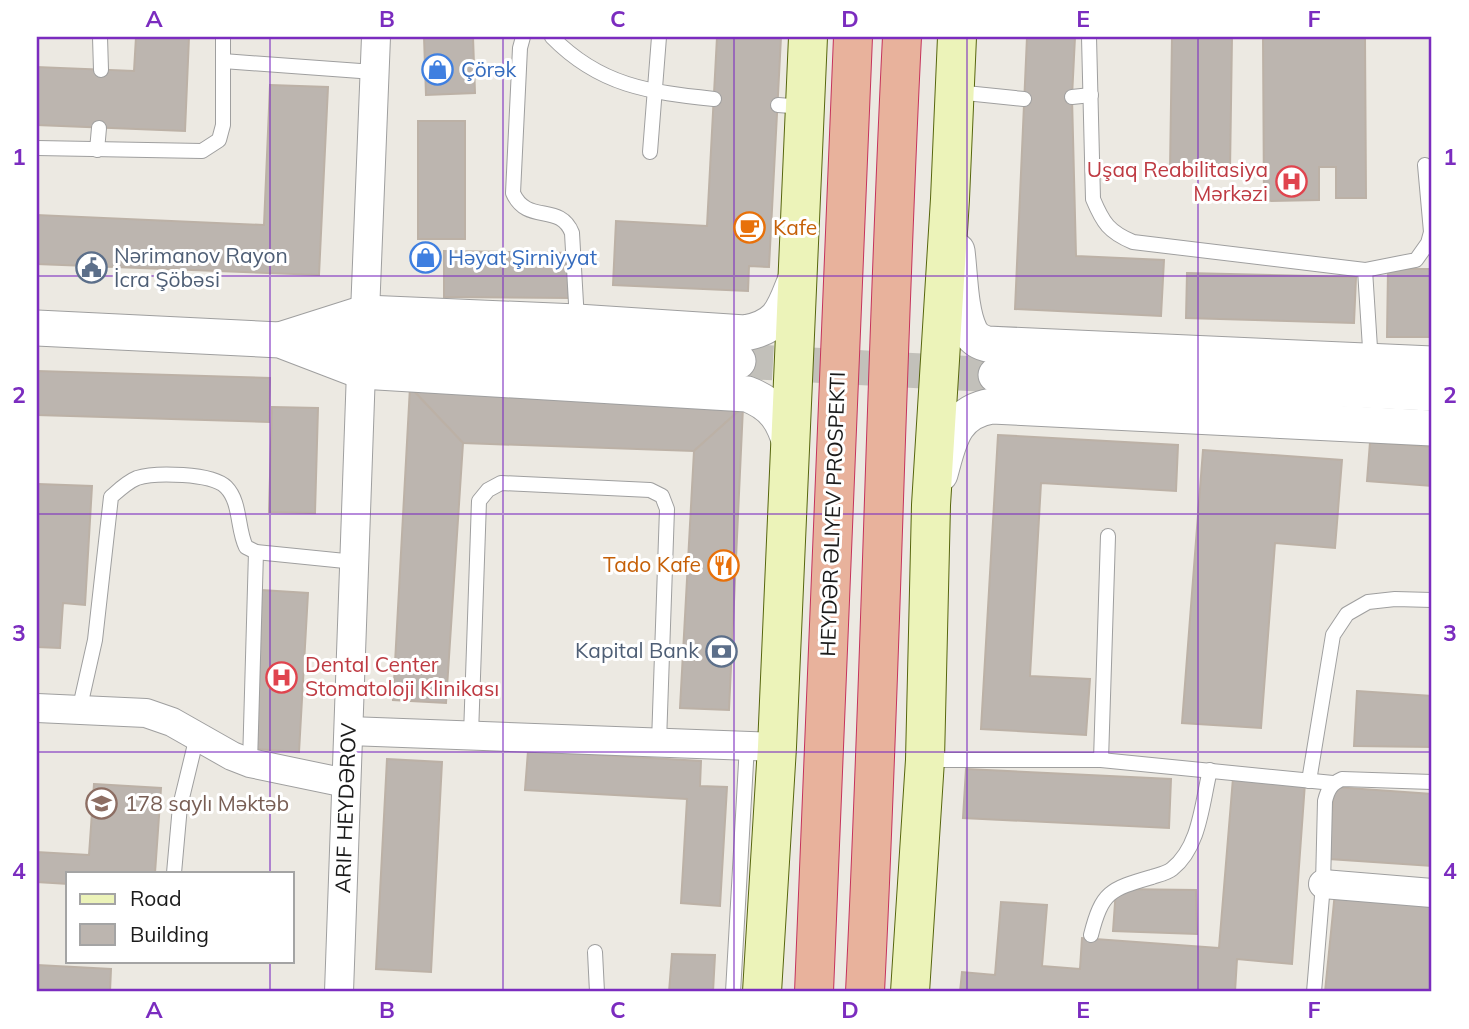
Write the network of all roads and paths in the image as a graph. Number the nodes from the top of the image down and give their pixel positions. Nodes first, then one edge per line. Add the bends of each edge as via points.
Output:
1 (100, 37) edge
2 (223, 37) edge
3 (376, 37) edge
4 (523, 37) edge
5 (552, 37) edge
6 (659, 37) edge
7 (808, 37) edge
8 (853, 37) edge
9 (902, 37) edge
10 (957, 37) edge
11 (1089, 37) edge
12 (223, 61) junction
13 (101, 70) dead end
14 (373, 72) junction
15 (955, 92) junction
16 (655, 93) junction
17 (1091, 95) junction
18 (1072, 97) dead end
19 (714, 99) dead end
20 (1024, 99) dead end
21 (99, 128) dead end
22 (37, 148) edge
23 (97, 150) junction
24 (650, 152) dead end
25 (1425, 165) dead end
26 (950, 199) junction
27 (1365, 270) junction
28 (798, 275) junction
29 (365, 313) junction
30 (577, 322) junction
31 (37, 328) edge
32 (280, 340) junction
33 (1368, 360) junction
34 (738, 362) tunnel mouth
35 (1432, 364) edge
36 (361, 371) junction
37 (996, 375) tunnel mouth
38 (1432, 393) edge
39 (1432, 428) edge
40 (791, 447) junction
41 (931, 505) junction
42 (1108, 536) dead end
43 (256, 552) junction
44 (355, 562) junction
45 (1432, 600) edge
46 (37, 708) edge
47 (79, 711) junction
48 (349, 731) junction
49 (471, 735) junction
50 (197, 736) junction
51 (659, 742) junction
52 (762, 746) junction
53 (925, 760) junction
54 (1101, 760) junction
55 (250, 763) junction
56 (1210, 770) junction
57 (1309, 781) junction
58 (1432, 782) edge
59 (346, 783) junction
60 (1333, 783) junction
61 (174, 872) edge
62 (1323, 884) junction
63 (1432, 892) edge
64 (1091, 934) dead end
65 (595, 953) dead end
66 (339, 992) edge
67 (597, 992) edge
68 (733, 992) edge
69 (762, 992) edge
70 (814, 992) edge
71 (865, 992) edge
72 (911, 992) edge
73 (1314, 992) edge

1 - 13 lane
2 - 12 lane
3 - 14 street
4 - 30 lane via 513,193 522,207 559,216 569,226
5 - 16 lane via 570,55 601,74
6 - 16 lane
7 - 28 main road via 791,106
8 - 70 highway, HEYDƏR ƏLIYEV PROSPEKTI
9 - 71 highway
10 - 15 main road
11 - 17 lane
12 - 14 lane
12 - 23 lane via 219,140 202,151
14 - 29 street
15 - 20 lane
15 - 26 main road
16 - 19 lane
16 - 24 lane
17 - 18 lane
17 - 27 lane via 1093,199 1102,222 1119,236 1133,242
21 - 23 lane
22 - 23 lane
25 - 27 lane via 1428,243 1416,260
26 - 33 street via 966,320 979,342
26 - 41 main road
27 - 33 lane
28 - 30 street via 785,306 762,330 745,333
28 - 40 main road
29 - 30 street
29 - 32 street
31 - 32 street
32 - 34 street
32 - 36 street
33 - 35 street
36 - 40 street via 747,394 769,404 780,416
36 - 44 street, ARIF HEYDƏROV
37 - 38 street
39 - 41 street via 992,406 967,415 957,426
40 - 52 main road
41 - 53 main road
42 - 54 lane
43 - 44 lane
43 - 47 lane via 246,547 236,504 225,486 199,475 138,477 125,484 111,497 95,640
43 - 55 lane
44 - 48 street, ARIF HEYDƏROV
45 - 57 lane via 1368,602 1347,614 1333,635
46 - 47 street
47 - 50 street via 146,713
48 - 49 street
48 - 59 street, ARIF HEYDƏROV
49 - 51 street
49 - 51 lane via 479,501 501,483 650,490 662,496 667,509
50 - 55 street
50 - 61 lane via 180,806
51 - 52 street
52 - 68 lane
52 - 69 main road
53 - 54 lane
53 - 72 main road
54 - 56 lane
55 - 59 street
56 - 57 lane
56 - 64 lane via 1195,836 1181,860 1170,871 1118,886 1104,899
57 - 60 lane
58 - 60 lane via 1342,779
59 - 66 street, ARIF HEYDƏROV
60 - 62 lane via 1325,801
62 - 63 street
62 - 73 lane
65 - 67 lane

